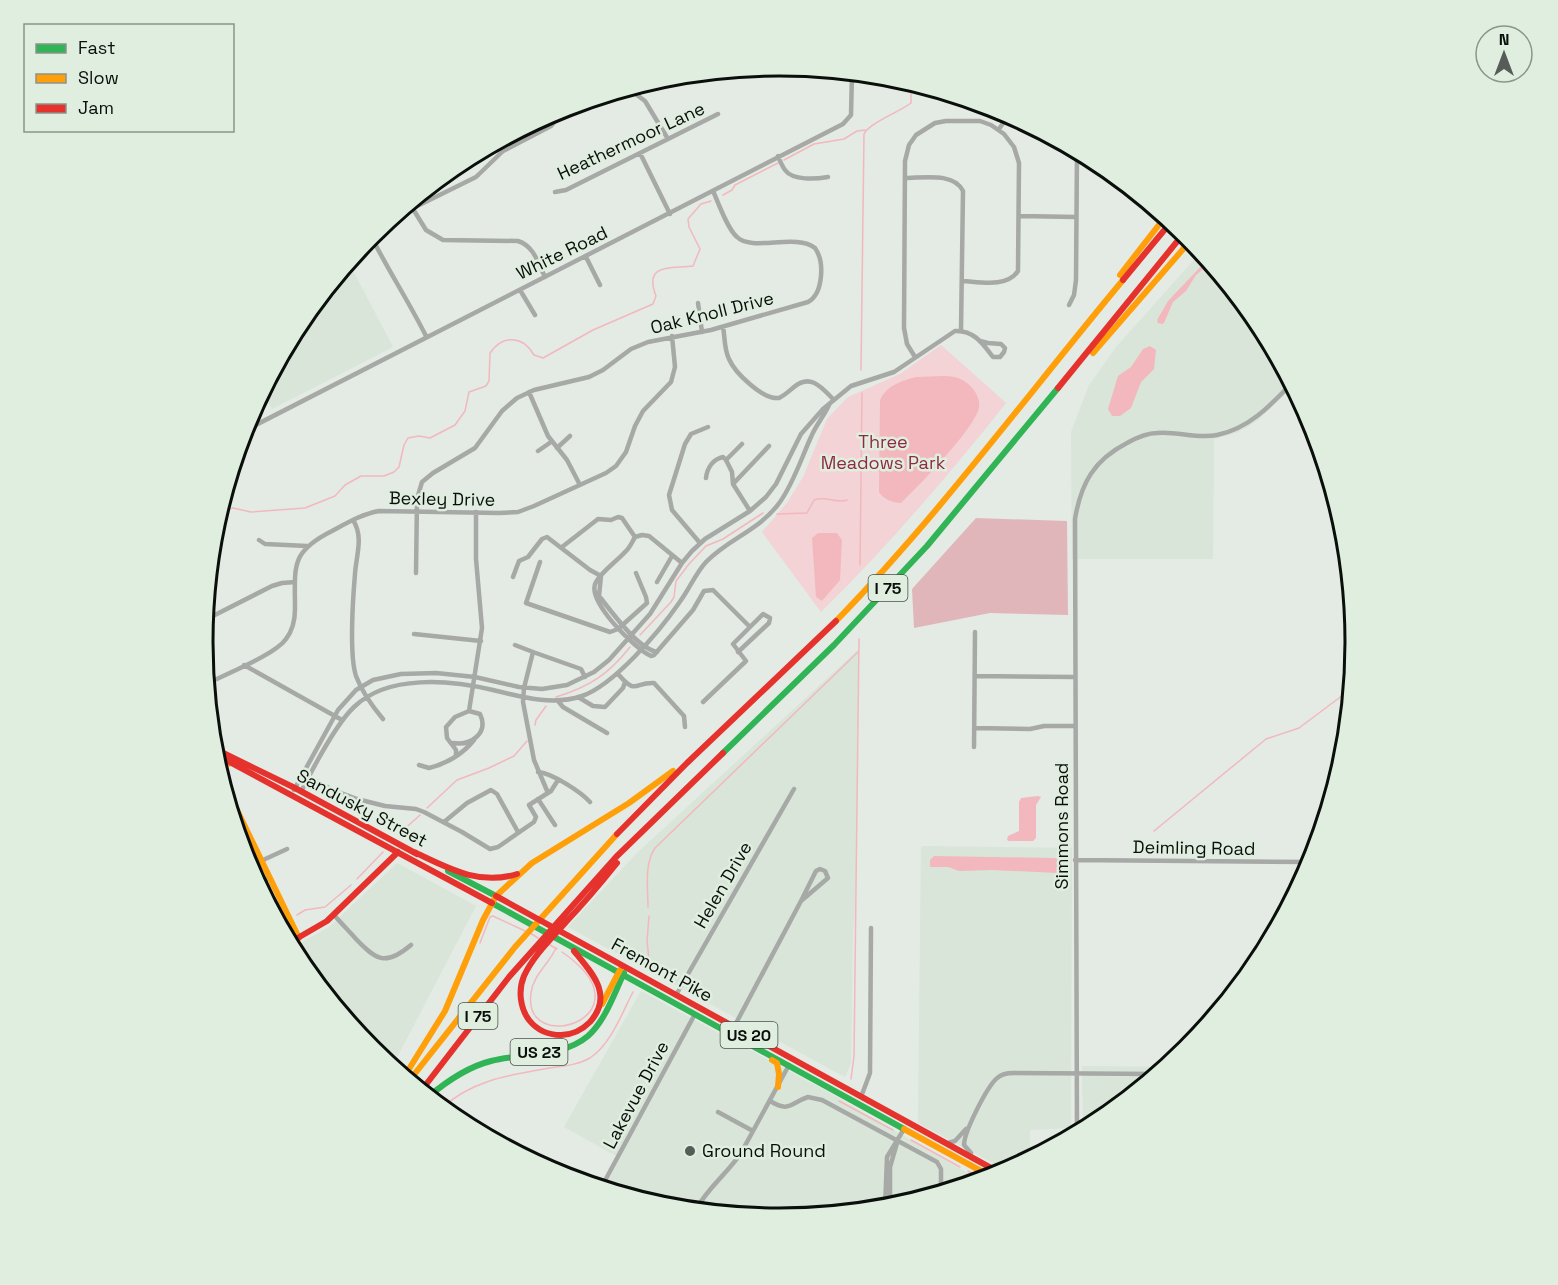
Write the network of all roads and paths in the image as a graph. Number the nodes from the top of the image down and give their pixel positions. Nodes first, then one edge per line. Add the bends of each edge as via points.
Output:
1 (852, 81) edge
2 (637, 95) edge
3 (718, 114) dead end
4 (1003, 123) edge
5 (552, 124) edge
6 (999, 129) junction
7 (668, 139) junction
8 (512, 146) joint
9 (640, 153) junction
10 (778, 156) junction
11 (1077, 162) edge
12 (828, 177) dead end
13 (905, 178) junction
14 (713, 191) junction
15 (555, 192) dead end
16 (419, 206) edge
17 (414, 210) edge
18 (670, 214) junction
19 (1020, 216) junction
20 (1076, 217) junction
21 (1160, 224) edge
22 (1165, 229) edge
23 (1178, 241) edge
24 (376, 245) edge
25 (1184, 248) edge
26 (586, 257) junction
27 (545, 277) junction
28 (963, 281) junction
29 (600, 285) dead end
30 (520, 290) junction
31 (699, 303) dead end
32 (1069, 305) dead end
33 (535, 315) dead end
34 (723, 327) junction
35 (961, 331) junction
36 (702, 332) junction
37 (1079, 333) junction
38 (426, 336) junction
39 (672, 336) junction
40 (980, 341) junction
41 (915, 357) junction
42 (1286, 390) edge
43 (528, 392) junction
44 (1055, 393) junction
45 (834, 400) junction
46 (829, 405) junction
47 (257, 424) edge
48 (708, 427) dead end
49 (570, 436) dead end
50 (551, 442) junction
51 (742, 444) dead end
52 (770, 446) dead end
53 (557, 448) junction
54 (538, 451) dead end
55 (726, 460) junction
56 (706, 478) dead end
57 (733, 484) junction
58 (580, 485) junction
59 (772, 491) junction
60 (783, 498) junction
61 (750, 511) junction
62 (417, 512) junction
63 (476, 512) junction
64 (353, 520) junction
65 (635, 537) junction
66 (259, 540) dead end
67 (700, 543) junction
68 (307, 546) junction
69 (562, 547) junction
70 (672, 556) junction
71 (540, 562) dead end
72 (682, 562) junction
73 (416, 573) dead end
74 (636, 573) dead end
75 (601, 576) junction
76 (513, 577) dead end
77 (295, 582) junction
78 (657, 582) dead end
79 (214, 616) edge
80 (623, 624) junction
81 (750, 627) junction
82 (618, 629) junction
83 (975, 632) dead end
84 (414, 634) dead end
85 (630, 637) junction
86 (481, 641) junction
87 (516, 645) dead end
88 (642, 647) junction
89 (534, 652) junction
90 (738, 652) junction
91 (244, 665) junction
92 (618, 674) junction
93 (975, 676) junction
94 (475, 677) junction
95 (585, 677) junction
96 (1075, 677) junction
97 (214, 680) edge
98 (625, 682) junction
99 (473, 686) junction
100 (362, 687) junction
101 (524, 688) junction
102 (367, 697) junction
103 (578, 697) junction
104 (523, 698) junction
105 (558, 701) junction
106 (703, 702) dead end
107 (469, 711) junction
108 (334, 716) junction
109 (383, 719) dead end
110 (342, 720) junction
111 (1075, 726) junction
112 (685, 727) dead end
113 (974, 728) junction
114 (607, 733) dead end
115 (474, 740) junction
116 (453, 743) junction
117 (974, 747) dead end
118 (224, 754) edge
119 (456, 756) junction
120 (692, 758) junction
121 (225, 760) edge
122 (232, 763) junction
123 (226, 764) edge
124 (419, 765) dead end
125 (538, 772) junction
126 (306, 776) junction
127 (558, 780) junction
128 (794, 789) dead end
129 (296, 793) junction
130 (548, 793) junction
131 (538, 799) junction
132 (590, 802) dead end
133 (444, 822) junction
134 (243, 823) edge
135 (555, 825) dead end
136 (518, 832) junction
137 (287, 849) dead end
138 (398, 852) junction
139 (414, 852) junction
140 (1075, 860) junction
141 (261, 861) junction
142 (1301, 862) edge
143 (524, 870) junction
144 (458, 876) junction
145 (270, 878) junction
146 (265, 880) edge
147 (496, 896) junction
148 (801, 901) junction
149 (492, 903) junction
150 (334, 915) junction
151 (565, 918) junction
152 (872, 928) dead end
153 (299, 938) joint
154 (411, 945) dead end
155 (570, 946) junction
156 (579, 951) junction
157 (625, 967) junction
158 (621, 974) junction
159 (676, 995) junction
160 (599, 1008) junction
161 (695, 1014) junction
162 (734, 1027) junction
163 (752, 1045) junction
164 (791, 1063) junction
165 (408, 1070) edge
166 (1076, 1073) junction
167 (1145, 1074) edge
168 (414, 1075) edge
169 (426, 1085) edge
170 (778, 1087) junction
171 (434, 1092) edge
172 (861, 1097) junction
173 (770, 1101) junction
174 (718, 1112) dead end
175 (1077, 1123) edge
176 (906, 1126) junction
177 (968, 1127) junction
178 (753, 1131) junction
179 (898, 1141) junction
180 (944, 1143) junction
181 (985, 1165) junction
182 (990, 1167) edge
183 (981, 1171) edge
184 (605, 1180) edge
185 (941, 1184) edge
186 (890, 1198) edge
187 (885, 1199) edge
188 (700, 1203) edge

1 - 10 street, White Road via 850,118
2 - 7 street via 645,101
3 - 7 street, Heathermoor Lane
4 - 6 street
5 - 8 street
6 - 13 street via 980,121 935,123 916,135 906,155
6 - 19 street via 1012,142 1018,157
7 - 9 street, Heathermoor Lane
8 - 16 street via 476,177
9 - 15 street, Heathermoor Lane
9 - 18 street
10 - 12 street via 790,174 814,179
10 - 14 street, White Road
11 - 20 street
13 - 28 street via 950,179 962,188
13 - 41 street via 904,328
14 - 18 street, White Road
14 - 34 street, Oak Knoll Drive via 741,240 806,242 815,248 820,260 819,289 812,300
17 - 27 street via 426,230 443,240 524,243
18 - 26 street, White Road
19 - 20 street
19 - 28 street via 1019,265 1015,275 1002,282
20 - 32 street via 1074,295
21 - 37 main road
22 - 37 main road, I 75
23 - 44 main road, I 75
24 - 38 street
25 - 44 main road
26 - 27 street, White Road
26 - 29 street
27 - 30 street, White Road
28 - 35 street
30 - 33 street
30 - 38 street, White Road
31 - 36 street
34 - 36 street, Oak Knoll Drive
34 - 45 street via 730,361 765,396 782,397 800,382 809,381 818,384
35 - 40 street
35 - 41 street via 951,332
36 - 39 street, Oak Knoll Drive
37 - 120 main road, I 75 via 973,469 891,563
38 - 47 street, White Road
39 - 43 street, Oak Knoll Drive via 640,345 584,379
39 - 58 street, Bexley Drive via 675,367 670,384 643,411 620,462
40 - 40 street via 993,357 1004,352 1001,344
41 - 45 street via 888,375 851,387
42 - 96 street, Simmons Road via 1261,413 1234,429 1206,436 1156,433 1115,449 1084,484 1075,519
43 - 50 street
43 - 62 street, Oak Knoll Drive via 506,407 475,448 424,480 418,493
44 - 151 main road, I 75 via 899,577 648,825
45 - 46 street
46 - 59 street via 801,434
46 - 60 street
48 - 67 street via 691,434 685,444 669,495 672,510
49 - 53 street
50 - 53 street
50 - 54 street
51 - 55 street
52 - 57 street
53 - 58 street
55 - 56 street via 718,458 709,467
55 - 57 street
57 - 61 street
58 - 63 street, Bexley Drive via 526,509 510,513
59 - 60 street
59 - 61 street
60 - 88 street via 756,526 705,562 678,605
61 - 67 street
62 - 63 street, Bexley Drive
62 - 64 street, Bexley Drive via 379,511
62 - 73 street, Oak Knoll Drive
63 - 86 street
64 - 68 street, Bexley Drive
64 - 100 street via 359,536 353,656
65 - 69 street via 622,518 598,519
65 - 70 street via 649,536
65 - 75 street
66 - 68 street via 265,544
67 - 72 street
68 - 77 street via 297,563
69 - 75 street
69 - 76 street via 544,538 528,557 519,561
70 - 72 street
70 - 78 street
71 - 82 street via 526,603 610,632
72 - 85 street via 655,607
74 - 80 street via 647,603
75 - 80 street via 599,596
75 - 82 street via 594,586 594,595
77 - 79 street via 272,586
77 - 91 street via 294,622 289,636 277,649
80 - 82 street
80 - 85 street
81 - 88 street via 713,590 705,590 657,652 651,656
81 - 90 street via 733,644
81 - 90 street via 764,614 770,618
82 - 85 street
83 - 93 street
84 - 86 street
85 - 88 street
85 - 95 street via 609,660
86 - 94 street
87 - 89 street
88 - 92 street
89 - 95 street via 581,669
89 - 101 street
90 - 106 street via 745,662
91 - 97 street
91 - 108 street
92 - 98 street
92 - 103 street
93 - 96 street
93 - 113 street
94 - 99 street
94 - 100 street via 401,674 381,677
94 - 101 street
95 - 101 street via 558,687
96 - 111 street, Simmons Road
98 - 103 street via 605,706 593,706
98 - 112 street via 638,687 654,683 684,716
99 - 102 street via 419,684
99 - 104 street
99 - 107 street
100 - 102 street
100 - 108 street
101 - 104 street
102 - 109 street
102 - 110 street
103 - 105 street
104 - 105 street
104 - 125 street
105 - 114 street
107 - 115 street via 480,714 483,721
107 - 116 street via 455,717 446,727 447,738
108 - 110 street
108 - 126 street
110 - 126 street
111 - 113 street
111 - 140 street, Simmons Road
113 - 117 street
115 - 116 street
115 - 119 street
116 - 119 street
118 - 129 main road, Sandusky Street / US 20
119 - 124 street via 429,768
120 - 143 main road
120 - 168 main road, I 75 via 547,908
121 - 122 main road, Sandusky Street / US 20
122 - 123 main road
122 - 129 main road, Sandusky Street / US 20
125 - 127 street
125 - 130 street
126 - 129 street
126 - 133 street via 344,794 385,806 416,809
127 - 130 street
127 - 132 street
128 - 159 street, Helen Drive
129 - 138 main road, Sandusky Street / US 20
129 - 139 main road, Sandusky Street / US 20
130 - 131 street
131 - 135 street
131 - 136 street via 529,805 536,819
133 - 136 street via 490,849
133 - 136 street via 491,790
134 - 141 main road
137 - 141 street
138 - 144 main road
138 - 149 main road, Sandusky Street / US 20
138 - 150 main road
139 - 143 main road via 476,879 501,879
139 - 144 main road, Sandusky Street / US 20
140 - 142 street, Deimling Road
140 - 166 street, Simmons Road
141 - 145 main road
143 - 147 main road
144 - 147 main road, Sandusky Street / US 20
145 - 146 street
145 - 153 main road
147 - 149 main road
147 - 157 main road, Fremont Pike / US 20
148 - 148 street via 828,878 825,871 816,871
148 - 162 street
149 - 155 main road, Fremont Pike / US 20
149 - 165 main road via 445,1011
150 - 153 main road
150 - 154 street via 378,958 393,957
151 - 160 main road via 529,968 522,987 523,1008 531,1023 547,1033 569,1035 584,1028
151 - 169 main road, I 75 via 538,943 481,1011
152 - 172 street via 870,1073
155 - 156 main road, Fremont Pike / US 20
155 - 160 main road via 596,977
156 - 157 main road
156 - 158 main road, Fremont Pike / US 20
157 - 158 main road
157 - 159 main road, Fremont Pike / US 20
158 - 160 main road
158 - 161 main road, Fremont Pike / US 20
158 - 171 main road, US 23 via 594,1030 583,1040 565,1048 478,1064
159 - 162 main road, Fremont Pike / US 20
161 - 163 main road, Fremont Pike / US 20
161 - 184 street, Lakevue Drive
162 - 164 main road, Fremont Pike / US 20
163 - 164 main road, Fremont Pike / US 20
163 - 170 main road via 777,1063
164 - 170 street
164 - 172 main road, Fremont Pike / US 20
164 - 176 main road, Fremont Pike / US 20 via 864,1107
166 - 167 street
166 - 175 street, Simmons Road
166 - 177 street via 1002,1075 992,1083
170 - 173 street
172 - 176 main road, Fremont Pike / US 20
173 - 178 street
173 - 179 street via 788,1107 805,1097 817,1097
174 - 178 street
176 - 179 street
176 - 180 main road
176 - 183 main road, Fremont Pike / US 20
177 - 180 street via 956,1141
177 - 181 street via 965,1148
178 - 188 street via 737,1160
179 - 185 street via 940,1165
179 - 186 street via 890,1167
179 - 187 street via 885,1163
180 - 181 main road
181 - 182 main road

